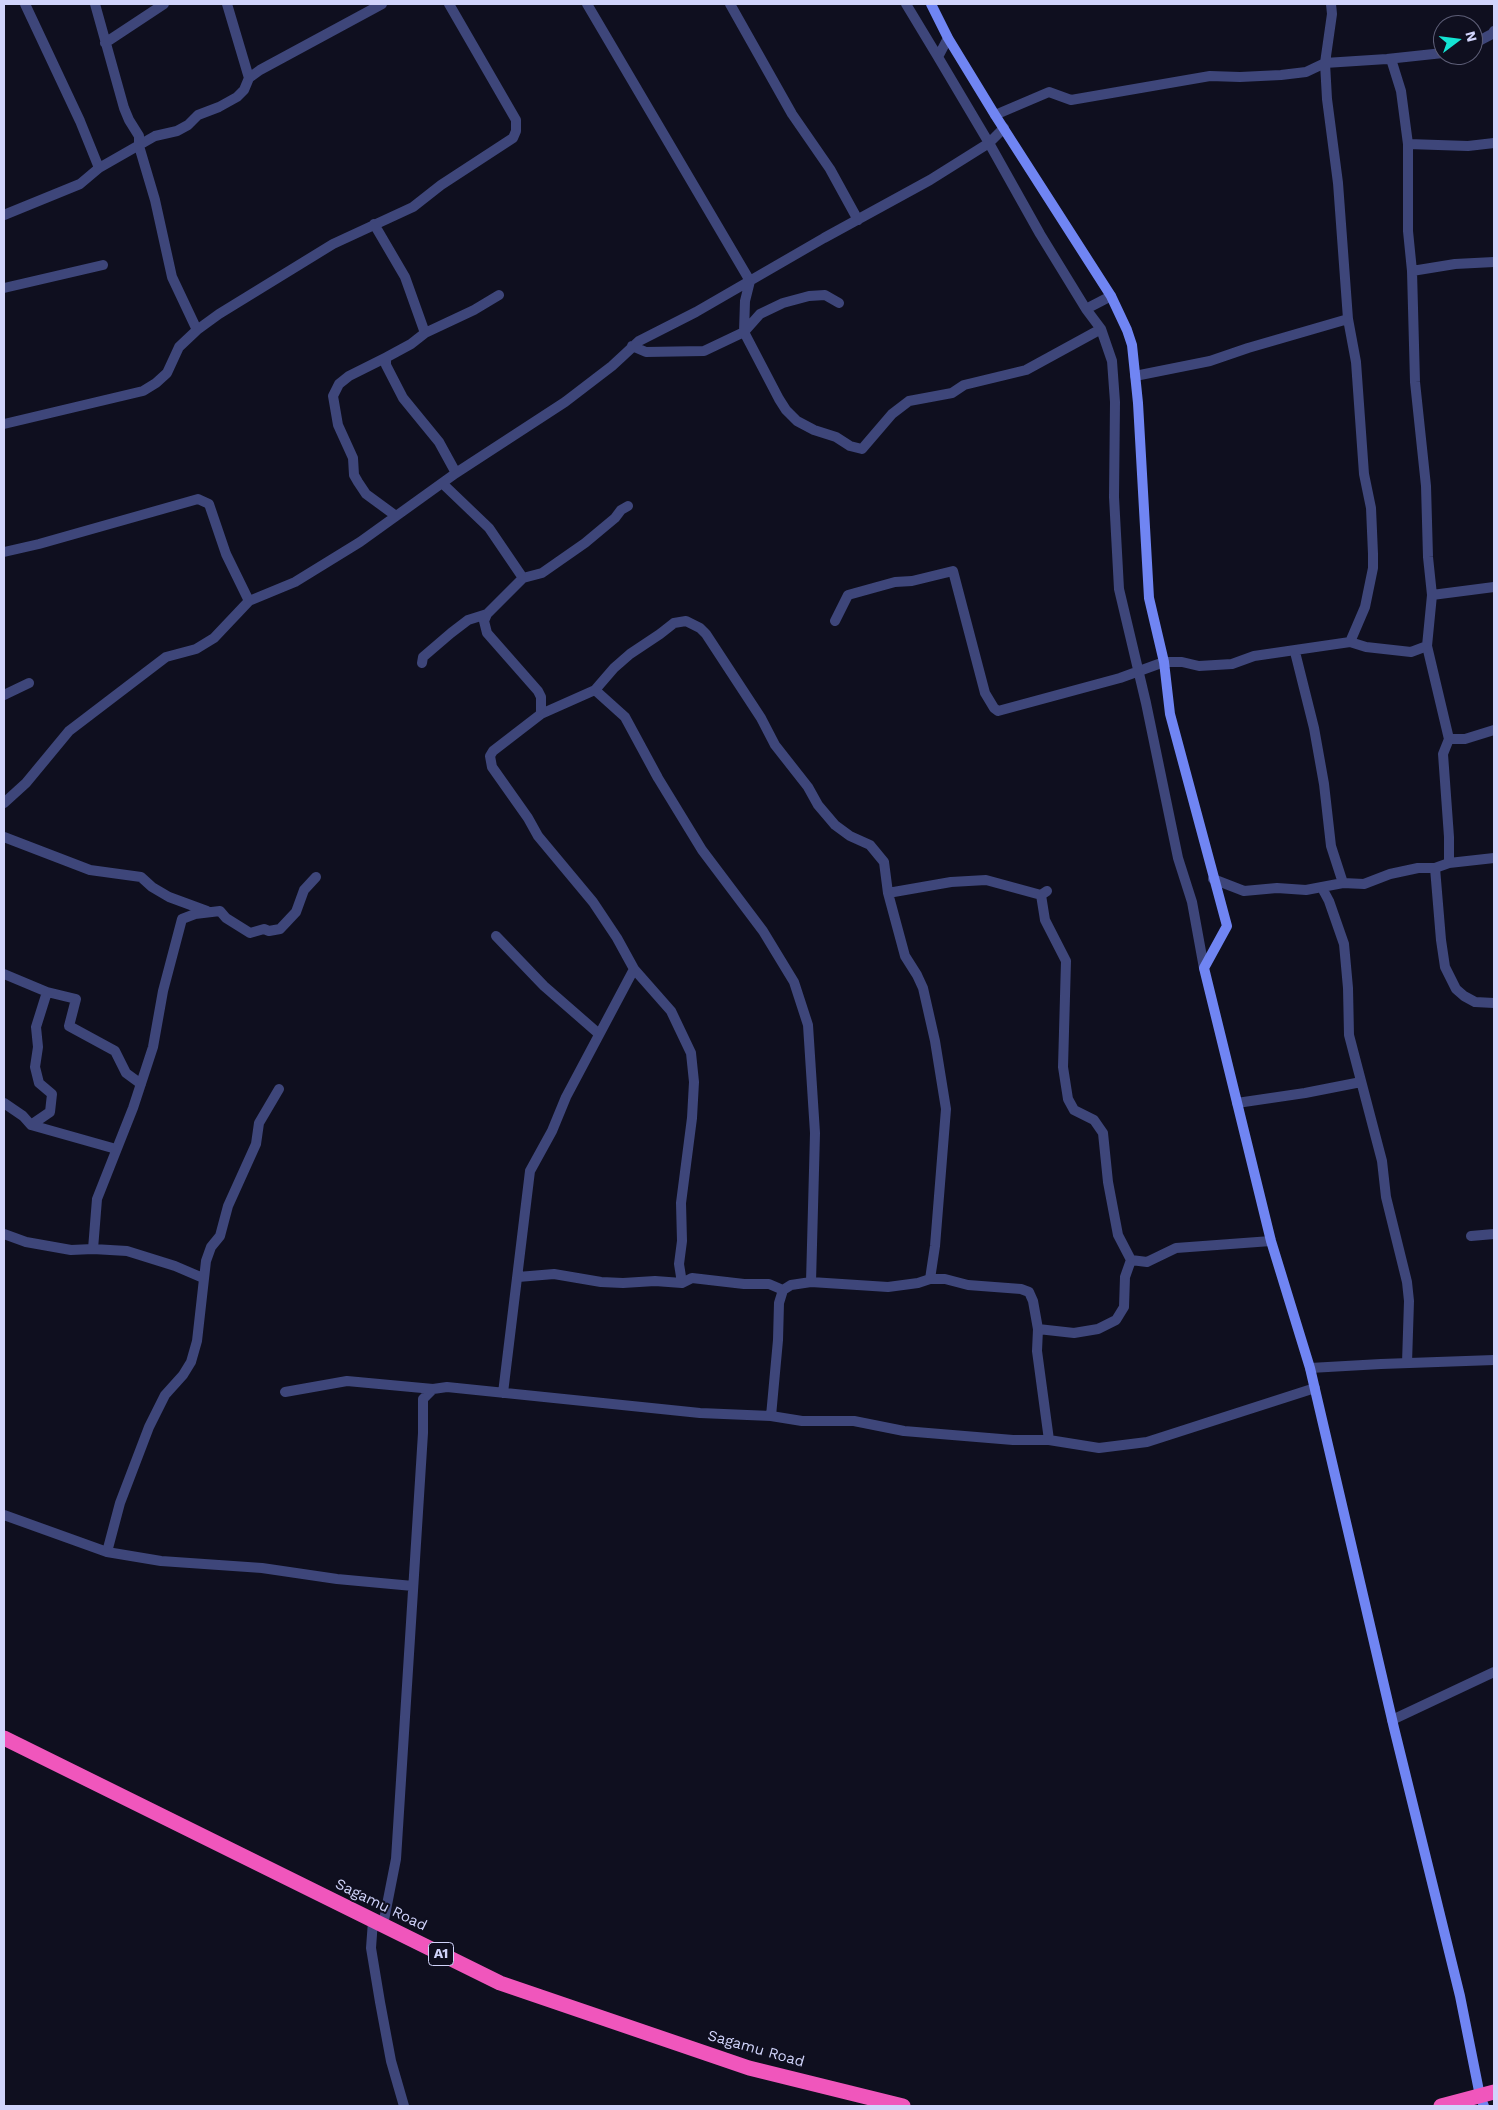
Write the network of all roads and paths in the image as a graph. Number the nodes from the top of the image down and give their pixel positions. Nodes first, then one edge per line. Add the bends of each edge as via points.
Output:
1 (25, 4) edge
2 (95, 4) edge
3 (164, 4) edge
4 (227, 4) edge
5 (382, 4) edge
6 (449, 4) edge
7 (587, 4) edge
8 (730, 4) edge
9 (906, 4) edge
10 (930, 4) edge
11 (1330, 4) edge
12 (1494, 31) edge
13 (948, 38) junction
14 (1483, 39) edge
15 (105, 43) junction
16 (1433, 53) edge
17 (938, 58) junction
18 (1391, 59) junction
19 (1325, 63) junction
20 (248, 78) junction
21 (995, 115) junction
22 (1004, 128) junction
23 (989, 143) junction
24 (1494, 143) edge
25 (1408, 144) junction
26 (139, 146) junction
27 (99, 168) junction
28 (4, 215) edge
29 (858, 220) junction
30 (374, 224) junction
31 (1494, 262) edge
32 (103, 265) dead end
33 (1412, 271) junction
34 (750, 281) junction
35 (4, 288) edge
36 (498, 295) dead end
37 (1111, 296) junction
38 (839, 303) dead end
39 (1086, 309) junction
40 (1348, 318) junction
41 (1101, 329) junction
42 (197, 330) junction
43 (744, 332) junction
44 (425, 333) junction
45 (632, 346) junction
46 (387, 357) junction
47 (1134, 376) junction
48 (4, 424) edge
49 (456, 473) junction
50 (442, 483) junction
51 (628, 506) dead end
52 (396, 516) junction
53 (4, 552) edge
54 (523, 578) junction
55 (1494, 586) edge
56 (1432, 595) junction
57 (249, 601) junction
58 (487, 614) junction
59 (834, 621) dead end
60 (1350, 642) junction
61 (1426, 646) junction
62 (1294, 652) junction
63 (1164, 662) junction
64 (422, 663) dead end
65 (1138, 671) junction
66 (29, 683) dead end
67 (595, 690) junction
68 (4, 694) edge
69 (541, 714) junction
70 (1494, 730) edge
71 (1449, 739) junction
72 (4, 803) edge
73 (4, 837) edge
74 (1494, 858) edge
75 (1449, 862) junction
76 (1435, 868) junction
77 (316, 877) dead end
78 (1213, 879) junction
79 (1343, 883) junction
80 (1322, 888) junction
81 (888, 893) junction
82 (207, 911) junction
83 (496, 936) dead end
84 (634, 968) junction
85 (1204, 968) junction
86 (4, 974) edge
87 (47, 992) junction
88 (1494, 1003) edge
89 (599, 1034) junction
90 (1361, 1081) junction
91 (141, 1084) junction
92 (279, 1089) dead end
93 (4, 1103) edge
94 (1237, 1103) junction
95 (31, 1125) junction
96 (116, 1149) junction
97 (4, 1234) edge
98 (1494, 1234) edge
99 (1471, 1236) dead end
100 (1271, 1241) junction
101 (93, 1249) junction
102 (1131, 1260) junction
103 (518, 1276) junction
104 (203, 1278) junction
105 (930, 1278) junction
106 (811, 1282) junction
107 (682, 1283) junction
108 (783, 1290) junction
109 (1038, 1329) junction
110 (1494, 1360) edge
111 (1407, 1363) junction
112 (1310, 1368) junction
113 (1315, 1388) junction
114 (433, 1389) junction
115 (285, 1392) dead end
116 (503, 1393) junction
117 (771, 1416) junction
118 (1049, 1440) junction
119 (4, 1514) edge
120 (107, 1552) junction
121 (413, 1586) junction
122 (1494, 1672) edge
123 (1392, 1720) junction
124 (4, 1738) edge
125 (378, 1923) junction
126 (1486, 2098) edge
127 (404, 2106) edge
128 (903, 2106) edge
129 (1441, 2106) edge

1 - 27 street
2 - 15 street
3 - 15 street
4 - 20 street
5 - 20 street
6 - 30 street via 510,108 516,120 516,131 513,138 413,207
7 - 34 street
8 - 29 street via 792,114 830,169
9 - 17 street
10 - 13 street
11 - 19 street via 1332,14
12 - 14 street
13 - 17 street
13 - 21 street
15 - 26 street via 124,108 139,136
16 - 18 street
17 - 23 street
18 - 19 street
18 - 25 street via 1401,91
19 - 21 street via 1306,72 1210,76 1071,100 1049,92
19 - 40 street
20 - 26 street via 244,90 237,97 198,115 183,128 155,136
21 - 22 street
22 - 23 street
22 - 37 street
23 - 29 street
23 - 39 street
24 - 25 street via 1468,146
25 - 33 street via 1408,231
26 - 27 street
26 - 42 street via 172,276
27 - 28 street via 80,184
29 - 34 street
30 - 42 street via 326,248
30 - 44 street via 405,276
31 - 33 street
32 - 35 street
33 - 56 street via 1415,382 1426,486
34 - 43 street via 745,301
34 - 45 street
36 - 44 street
37 - 39 street
37 - 47 street via 1132,345
38 - 43 street via 825,295 783,303 760,314
39 - 41 street
40 - 47 street via 1210,361
40 - 60 street via 1356,362 1373,554 1365,607
41 - 43 street via 1026,370 964,385 952,393 909,401 892,414 862,449 797,421 786,410
41 - 65 street via 1112,361 1115,402 1114,497 1119,589
42 - 48 street via 179,347 164,377 142,390
43 - 45 street via 704,352 646,352
44 - 46 street
45 - 49 street via 612,366 565,402
46 - 49 street via 386,365 403,398 439,442
46 - 52 street via 349,376 339,384 333,396 338,425 353,458 354,475 366,494
47 - 63 street via 1149,598
49 - 50 street
50 - 52 street
50 - 54 street via 490,528
51 - 54 street via 542,574
52 - 57 street via 295,582
53 - 57 street via 198,499 209,504 226,554
54 - 58 street
55 - 56 street
56 - 61 street
57 - 72 street via 214,638 196,649 166,657 70,731 26,783
58 - 64 street via 468,620 451,632 424,657
58 - 69 street via 484,621 486,633 538,691
59 - 65 street via 848,595 953,571 985,693 996,710
60 - 61 street via 1412,652
60 - 62 street
61 - 71 street
62 - 63 street via 1254,656 1232,664 1199,666
62 - 79 street via 1314,728 1331,846
63 - 65 street
63 - 78 street via 1170,714
65 - 85 street via 1178,858 1192,902
66 - 68 street
67 - 69 street
67 - 81 street via 630,654 674,622 686,621 700,628 754,706 774,745 822,810 850,836 870,845 884,862
67 - 106 street via 625,717 702,850 763,931 794,982 808,1025 815,1133
69 - 84 street via 493,751 490,756 492,767 538,836 594,902
70 - 71 street via 1465,739
71 - 75 street via 1443,754
73 - 82 street via 90,870 141,877 169,897
74 - 75 street
75 - 76 street
76 - 79 street via 1390,874 1364,884
76 - 88 street via 1445,967 1464,996 1476,1002
77 - 82 street via 304,890 296,912 280,929 250,933 220,911
78 - 80 street via 1244,891
78 - 85 street via 1227,926
79 - 80 street
80 - 90 street via 1344,944 1349,1035
81 - 102 street via 951,882 986,880 1044,893 1046,920 1066,961 1063,1067 1068,1099 1074,1110 1094,1120 1102,1133 1118,1235
81 - 105 street via 904,956 923,988 946,1109
82 - 91 street via 182,919 163,991 153,1047
83 - 89 street via 544,986
84 - 89 street
84 - 107 street via 671,1011 691,1053 694,1082 681,1203 679,1264
85 - 94 street
86 - 87 street
87 - 91 street via 76,999 70,1026 115,1052 126,1073
87 - 95 street via 36,1027 35,1067 39,1083 52,1094 50,1112
89 - 103 street via 530,1172
90 - 94 street
90 - 111 street via 1382,1161 1386,1197 1407,1282
91 - 96 street
92 - 104 street via 260,1123 256,1144 228,1206 220,1236 211,1247
93 - 95 street
94 - 100 street
95 - 96 street
96 - 101 street via 97,1199
97 - 101 street via 26,1242 71,1250
98 - 99 street
100 - 102 street via 1176,1248 1147,1262
100 - 112 street
101 - 104 street via 128,1251
102 - 109 street via 1125,1277 1124,1307 1116,1320 1098,1329 1074,1332
103 - 107 street via 554,1274 601,1282 655,1280
103 - 116 street
104 - 120 street via 197,1341 191,1362 166,1395 149,1427 120,1503
105 - 106 street via 918,1284 888,1287
105 - 109 street via 1029,1292 1034,1301
106 - 108 street via 791,1285
107 - 108 street via 692,1278 769,1284
108 - 117 street via 779,1302
109 - 118 street via 1037,1351
110 - 111 street
111 - 112 street
112 - 113 street
113 - 118 street via 1147,1442 1099,1448
113 - 123 street
114 - 115 street via 347,1381
114 - 116 street via 447,1387
114 - 121 street via 423,1399
116 - 117 street via 700,1413
117 - 118 street via 802,1421 854,1421 904,1431
119 - 120 street
120 - 121 street via 162,1561 262,1568
121 - 125 street via 396,1859
122 - 123 street
123 - 126 street
124 - 125 highway, Sagamu Road / A1
125 - 127 street via 371,1948 391,2062
125 - 128 highway, Sagamu Road / A1 via 500,1983 749,2068
126 - 129 highway

